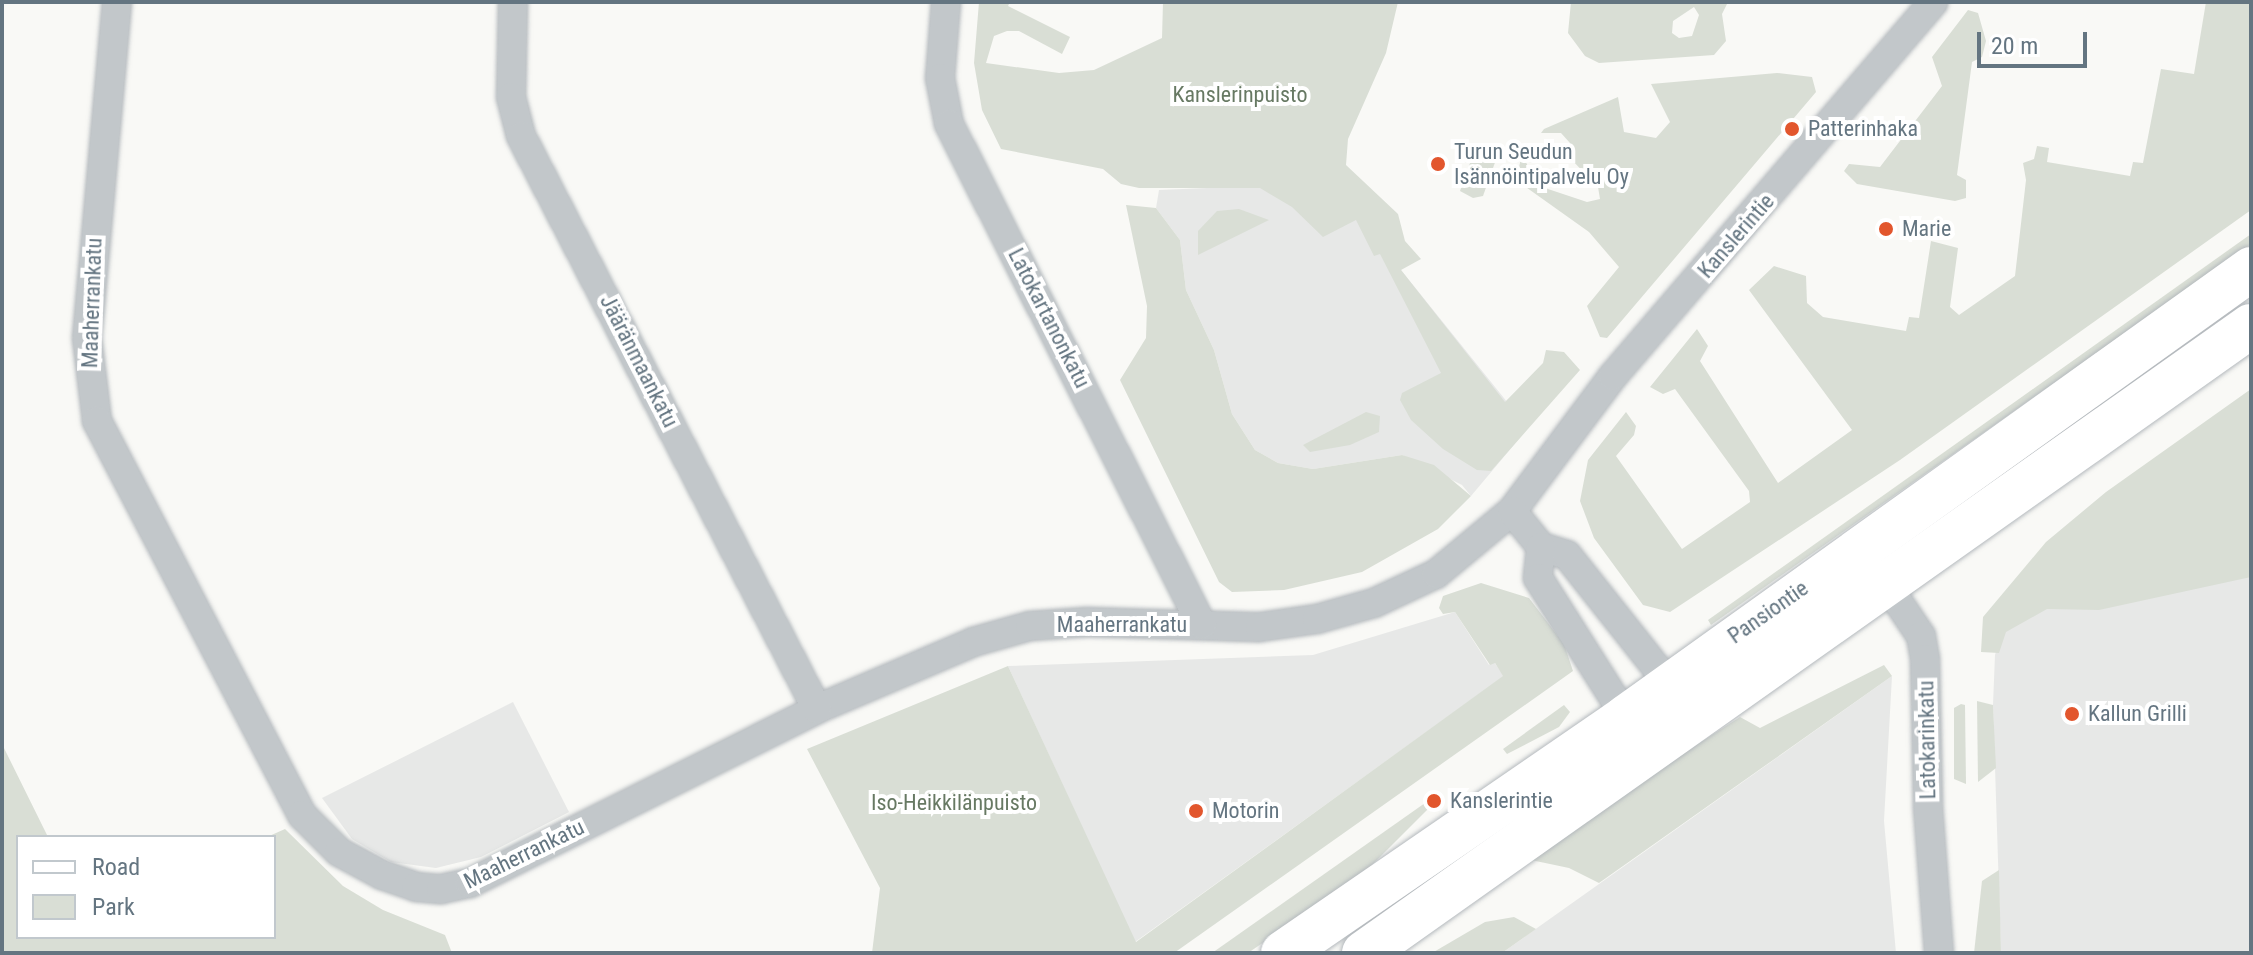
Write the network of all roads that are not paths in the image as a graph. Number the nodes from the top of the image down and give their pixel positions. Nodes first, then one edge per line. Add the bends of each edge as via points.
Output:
1 (117, 2) edge
2 (513, 2) edge
3 (946, 2) edge
4 (1933, 2) edge
5 (2251, 269) edge
6 (2251, 326) edge
7 (1512, 511) junction
8 (1860, 546) junction
9 (1541, 547) junction
10 (1886, 584) junction
11 (1202, 625) junction
12 (1670, 685) junction
13 (817, 709) junction
14 (1626, 717) junction
15 (1670, 737) junction
16 (1283, 953) edge
17 (1364, 953) edge
18 (1939, 953) edge

1 - 13 street, Maaherrankatu via 87,338 97,421 274,765 302,815 323,839 406,885 458,886
2 - 13 street, Jääränmaankatu via 511,97 521,136
3 - 11 street, Latokartanonkatu via 940,78 946,116
4 - 7 street, Kanslerintie via 1613,376
5 - 8 main road, Pansiontie
6 - 10 main road, Pansiontie
7 - 9 street
7 - 11 street, Maaherrankatu via 1436,574 1374,603 1260,627
8 - 10 street, Latokarinkatu
8 - 12 main road, Pansiontie
9 - 12 street via 1567,555
9 - 14 street via 1538,578
10 - 15 main road, Pansiontie
10 - 18 street, Latokarinkatu via 1921,636 1925,659 1928,807
11 - 13 street, Maaherrankatu via 1030,626 973,642
12 - 14 main road, Pansiontie
12 - 15 street
14 - 15 street
14 - 16 main road, Pansiontie
15 - 17 main road, Pansiontie

